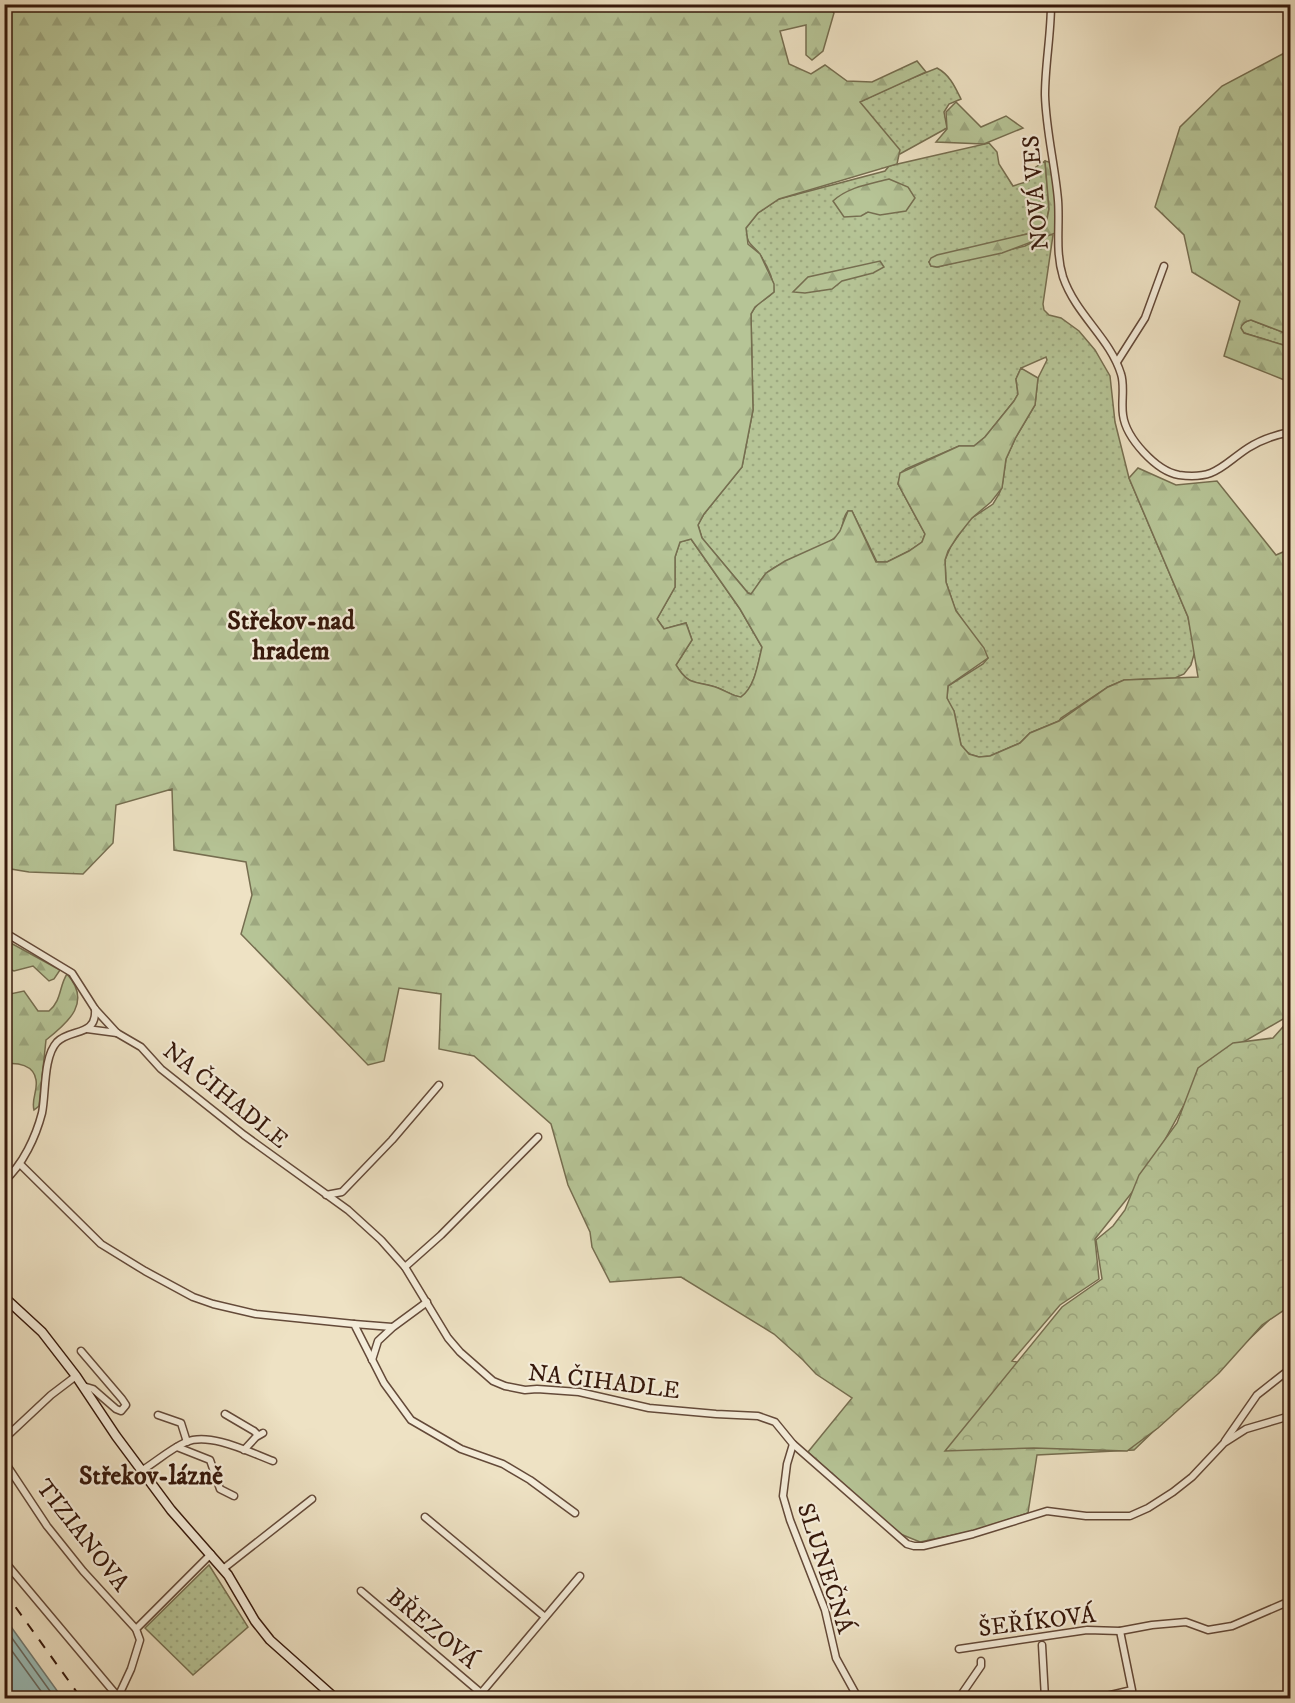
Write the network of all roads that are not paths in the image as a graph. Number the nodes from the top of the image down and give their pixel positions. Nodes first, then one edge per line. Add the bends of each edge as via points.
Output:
1 (1051, 4) edge
2 (1164, 266) dead end
3 (1117, 362) junction
4 (1290, 432) edge
5 (4, 932) edge
6 (95, 1009) junction
7 (87, 1029) junction
8 (117, 1033) junction
9 (439, 1085) dead end
10 (538, 1137) dead end
11 (20, 1164) junction
12 (4, 1181) edge
13 (326, 1195) junction
14 (405, 1267) junction
15 (4, 1298) edge
16 (428, 1302) junction
17 (354, 1324) junction
18 (393, 1327) junction
19 (81, 1351) dead end
20 (372, 1360) junction
21 (1290, 1369) edge
22 (76, 1376) junction
23 (83, 1386) junction
24 (225, 1414) dead end
25 (158, 1415) dead end
26 (1290, 1416) edge
27 (4, 1439) edge
28 (187, 1442) junction
29 (1224, 1443) junction
30 (793, 1444) junction
31 (177, 1447) junction
32 (244, 1450) junction
33 (4, 1461) edge
34 (273, 1461) dead end
35 (141, 1471) junction
36 (234, 1496) dead end
37 (312, 1499) dead end
38 (575, 1513) dead end
39 (424, 1517) dead end
40 (211, 1554) junction
41 (4, 1561) edge
42 (223, 1569) junction
43 (580, 1576) dead end
44 (361, 1591) dead end
45 (1290, 1601) edge
46 (545, 1617) junction
47 (136, 1629) junction
48 (1120, 1631) junction
49 (1042, 1645) dead end
50 (958, 1649) dead end
51 (981, 1661) dead end
52 (479, 1696) edge
53 (119, 1698) edge
54 (335, 1698) edge
55 (858, 1698) edge
56 (959, 1698) edge
57 (1045, 1698) edge
58 (1098, 1698) edge

1 - 3 street, NOVÁ VES via 1045,94 1058,200 1058,255 1071,296
2 - 3 street via 1145,318
3 - 4 street, NOVÁ VES via 1122,376 1125,424 1139,446 1166,471 1200,476 1214,472 1270,436
5 - 6 street, NA ČIHADLE via 72,973
6 - 7 street via 93,1023
6 - 8 street, NA ČIHADLE
7 - 8 street
7 - 11 street via 58,1042 50,1054 42,1113
8 - 13 street, NA ČIHADLE via 141,1047 189,1093
9 - 13 street via 350,1185 342,1192
10 - 14 street
11 - 12 street
11 - 17 street via 101,1244 193,1297 256,1314
13 - 14 street, NA ČIHADLE via 369,1229
14 - 16 street, NA ČIHADLE
15 - 22 main road via 42,1332
16 - 18 street
16 - 30 street, NA ČIHADLE via 460,1352 493,1381 505,1386 579,1392 649,1408 758,1416 775,1422
17 - 18 street
17 - 20 street
18 - 20 street via 378,1341
19 - 23 street via 126,1406 121,1411
20 - 38 street via 411,1420 461,1449 510,1467
21 - 29 street via 1257,1395
22 - 23 main road
22 - 27 street
23 - 35 main road
24 - 32 street via 260,1434
25 - 28 street via 181,1423
26 - 29 street via 1246,1429
28 - 31 street
28 - 32 street via 217,1441
29 - 30 street, NA ČIHADLE via 1173,1492 1130,1516 1047,1511 923,1546 907,1544
30 - 55 street, SLUNEČNÁ via 783,1496 825,1610 836,1658
31 - 35 street
31 - 36 street via 210,1460 220,1489
32 - 34 street
33 - 47 street, TIZIANOVA via 47,1526
35 - 40 main road
37 - 42 street
39 - 46 street
40 - 42 main road
40 - 47 street
41 - 53 street
42 - 54 main road via 270,1640
43 - 46 street, BŘEZOVÁ
44 - 52 street, BŘEZOVÁ
45 - 48 street, ŠEŘÍKOVÁ via 1232,1626 1208,1630 1186,1622
46 - 52 street, BŘEZOVÁ
47 - 53 street via 141,1640
48 - 50 street, ŠEŘÍKOVÁ via 1087,1630
48 - 58 street, ŠEŘÍKOVÁ via 1132,1690
49 - 57 street, ŠEŘÍKOVÁ
51 - 56 street

